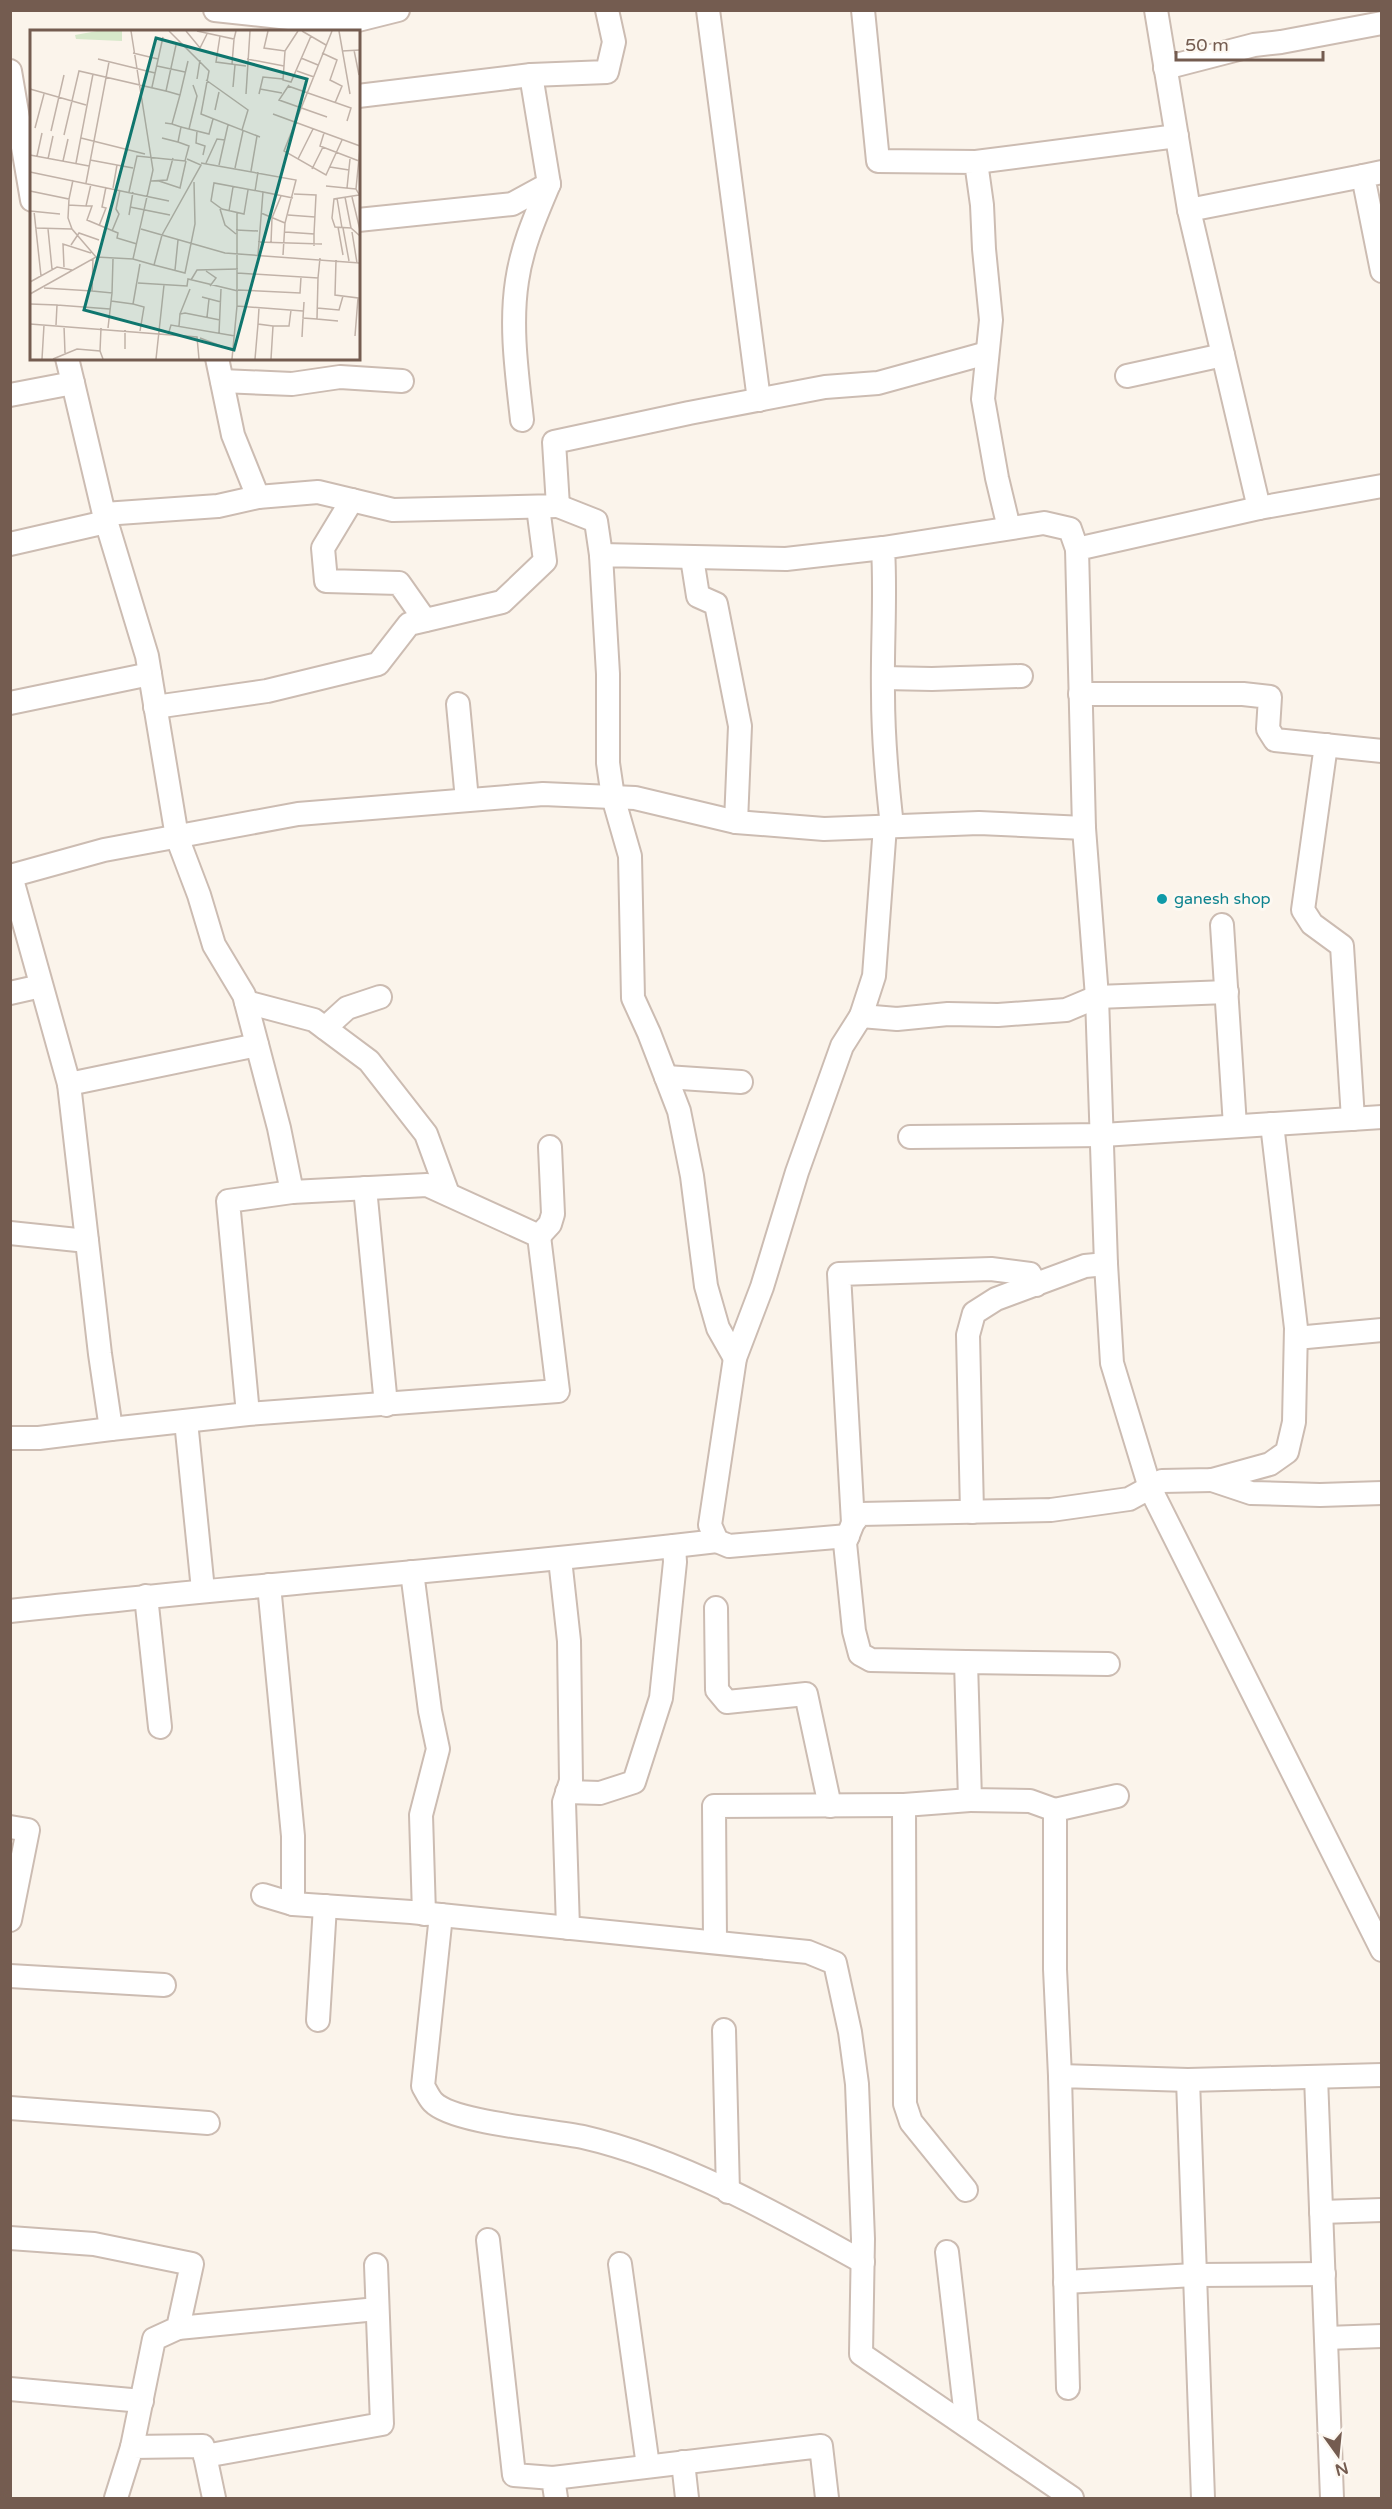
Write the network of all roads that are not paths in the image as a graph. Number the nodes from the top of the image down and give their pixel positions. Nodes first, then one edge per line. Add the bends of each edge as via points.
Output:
1 (215, 10) edge
2 (398, 10) edge
3 (607, 10) edge
4 (708, 10) edge
5 (863, 10) edge
6 (1156, 10) edge
7 (322, 16) edge
8 (1382, 23) edge
9 (1165, 68) junction
10 (10, 71) edge
11 (531, 75) junction
12 (360, 96) edge
13 (25, 121) edge
14 (1177, 136) junction
15 (976, 162) junction
16 (1372, 174) edge
17 (30, 177) edge
18 (549, 184) junction
19 (1189, 210) junction
20 (360, 220) edge
21 (1382, 271) edge
22 (987, 353) junction
23 (1223, 355) junction
24 (68, 360) edge
25 (217, 360) edge
26 (328, 369) edge
27 (1127, 376) dead end
28 (222, 381) junction
29 (402, 381) dead end
30 (74, 383) junction
31 (10, 395) edge
32 (759, 400) junction
33 (522, 420) dead end
34 (1382, 486) edge
35 (258, 497) junction
36 (352, 500) junction
37 (548, 506) junction
38 (1259, 508) junction
39 (105, 518) junction
40 (1009, 528) junction
41 (10, 544) edge
42 (883, 548) junction
43 (1077, 549) junction
44 (601, 555) junction
45 (692, 558) junction
46 (425, 620) junction
47 (150, 674) junction
48 (1020, 676) dead end
49 (884, 678) junction
50 (1080, 694) junction
51 (10, 703) edge
52 (458, 704) dead end
53 (155, 706) junction
54 (1326, 745) junction
55 (1382, 751) edge
56 (613, 797) junction
57 (467, 800) junction
58 (736, 822) junction
59 (888, 826) junction
60 (1084, 828) junction
61 (177, 837) junction
62 (11, 876) edge
63 (1222, 925) dead end
64 (41, 986) junction
65 (1227, 992) junction
66 (10, 993) edge
67 (380, 997) dead end
68 (1097, 997) junction
69 (246, 1002) junction
70 (861, 1016) junction
71 (325, 1028) junction
72 (257, 1045) junction
73 (666, 1077) junction
74 (741, 1082) dead end
75 (69, 1084) junction
76 (1382, 1117) edge
77 (1353, 1119) junction
78 (1272, 1124) junction
79 (1235, 1126) junction
80 (1103, 1135) junction
81 (910, 1137) dead end
82 (550, 1147) dead end
83 (365, 1188) junction
84 (292, 1192) junction
85 (448, 1194) junction
86 (10, 1233) edge
87 (539, 1236) junction
88 (87, 1241) junction
89 (1106, 1264) junction
90 (1036, 1285) junction
91 (1382, 1330) edge
92 (1296, 1338) junction
93 (735, 1358) junction
94 (386, 1405) junction
95 (248, 1414) junction
96 (186, 1421) junction
97 (111, 1429) junction
98 (10, 1438) edge
99 (1212, 1480) junction
100 (1150, 1488) junction
101 (1382, 1493) edge
102 (972, 1512) junction
103 (851, 1529) junction
104 (717, 1541) junction
105 (674, 1546) junction
106 (560, 1559) junction
107 (412, 1572) junction
108 (269, 1585) junction
109 (203, 1590) junction
110 (146, 1596) junction
111 (716, 1608) dead end
112 (10, 1611) edge
113 (966, 1662) junction
114 (1108, 1664) dead end
115 (160, 1727) dead end
116 (567, 1792) junction
117 (1117, 1796) dead end
118 (970, 1800) junction
119 (904, 1805) junction
120 (830, 1806) junction
121 (1055, 1810) junction
122 (10, 1827) edge
123 (263, 1895) dead end
124 (293, 1904) junction
125 (325, 1906) junction
126 (433, 1914) junction
127 (10, 1920) edge
128 (568, 1928) junction
129 (715, 1941) junction
130 (1382, 1950) edge
131 (10, 1976) edge
132 (164, 1985) dead end
133 (318, 2019) dead end
134 (724, 2030) dead end
135 (1382, 2075) edge
136 (1060, 2076) junction
137 (1316, 2077) junction
138 (1188, 2080) junction
139 (10, 2108) edge
140 (208, 2123) dead end
141 (966, 2190) dead end
142 (728, 2192) junction
143 (1382, 2210) edge
144 (1321, 2212) junction
145 (10, 2238) edge
146 (488, 2240) dead end
147 (947, 2252) dead end
148 (863, 2262) junction
149 (620, 2264) dead end
150 (376, 2265) dead end
151 (1324, 2274) junction
152 (1195, 2275) junction
153 (1065, 2282) junction
154 (378, 2309) junction
155 (178, 2328) junction
156 (1382, 2336) edge
157 (1326, 2338) junction
158 (1068, 2388) dead end
159 (10, 2389) edge
160 (142, 2401) junction
161 (967, 2427) junction
162 (132, 2447) junction
163 (205, 2456) junction
164 (682, 2462) junction
165 (648, 2466) junction
166 (554, 2488) edge
167 (116, 2499) edge
168 (214, 2499) edge
169 (687, 2499) edge
170 (826, 2499) edge
171 (1072, 2499) edge
172 (1203, 2499) edge
173 (1332, 2499) edge

1 - 7 street
2 - 7 street via 346,23
3 - 11 street via 614,42 606,72
4 - 32 street
5 - 15 street via 878,161
6 - 9 street
8 - 9 street via 1254,45
9 - 14 street
10 - 13 street
11 - 12 street
11 - 18 street
13 - 17 street
14 - 15 street
14 - 19 street
15 - 22 street via 991,320
16 - 19 street
16 - 21 street
18 - 20 street via 512,204
18 - 33 street via 530,230 517,281 514,350
19 - 23 street
22 - 32 street via 878,383 825,387
22 - 40 street via 983,399
23 - 27 street
23 - 38 street
24 - 30 street
25 - 28 street
26 - 28 street via 292,384
26 - 29 street via 340,377
28 - 35 street via 233,435
30 - 31 street
30 - 39 street
32 - 37 street via 554,442
34 - 38 street
35 - 36 street via 318,492
35 - 39 street via 218,506
36 - 37 street via 393,510
36 - 46 street via 323,548 326,581 399,583
37 - 44 street via 596,521
37 - 46 street via 545,561 502,602
38 - 43 street
39 - 41 street
39 - 47 street
40 - 42 street
40 - 43 street via 1044,523 1070,529
42 - 45 street via 786,559
42 - 49 street
43 - 50 street
44 - 45 street
44 - 56 street via 608,763
45 - 58 street via 698,596 716,604 740,726
46 - 53 street via 409,624 378,664 267,692
47 - 51 street
47 - 53 street
48 - 49 street
49 - 59 street
50 - 54 street via 1243,693 1269,697 1268,729 1275,740
50 - 60 street
52 - 57 street
53 - 61 street
54 - 55 street
54 - 77 street via 1303,910 1312,924 1342,946
56 - 57 street via 543,794
56 - 58 street via 635,798
56 - 73 street via 630,856 633,998
57 - 61 street via 298,814
58 - 59 street via 825,829
59 - 60 street via 979,823
59 - 70 street via 874,976
60 - 68 street
61 - 62 street via 104,850
61 - 69 street via 214,945
62 - 64 street
63 - 65 street
64 - 66 street
64 - 75 street
65 - 68 street
65 - 79 street
67 - 71 street via 347,1008
68 - 70 street via 1066,1010 897,1019
68 - 80 street
69 - 71 street via 314,1020
69 - 72 street
70 - 93 street via 842,1046
71 - 85 street via 369,1061 426,1134
72 - 75 street
72 - 84 street
73 - 74 street
73 - 93 street via 679,1110 706,1286 718,1328
75 - 88 street
76 - 77 street
77 - 78 street
78 - 79 street
78 - 92 street
79 - 80 street
80 - 81 street
80 - 89 street
82 - 87 street via 553,1214
83 - 84 street
83 - 85 street via 427,1185
83 - 94 street
84 - 95 street via 228,1201
85 - 87 street
86 - 88 street
87 - 94 street via 558,1391
88 - 97 street
89 - 90 street via 1085,1266
89 - 100 street via 1112,1363
90 - 102 street via 996,1299 974,1313 968,1335
90 - 103 street via 1030,1274 991,1269 839,1274
91 - 92 street
92 - 99 street via 1294,1422 1287,1452 1270,1464
93 - 104 street via 710,1525
94 - 95 street
95 - 96 street
96 - 97 street
96 - 109 street
97 - 98 street
99 - 100 street via 1162,1481
99 - 101 street via 1251,1493
100 - 102 street via 1130,1499 1051,1510
100 - 130 street
102 - 103 street via 860,1514
103 - 104 street via 729,1546
103 - 113 street via 845,1542 860,1654 871,1660
104 - 105 street
105 - 106 street
105 - 116 street via 661,1698 634,1782 600,1793
106 - 107 street
106 - 116 street via 569,1641 571,1781
107 - 108 street
107 - 126 street via 438,1749 421,1815
108 - 109 street
108 - 124 street via 293,1836
109 - 110 street
110 - 112 street
110 - 115 street
111 - 120 street via 717,1690 727,1702 806,1694
113 - 114 street
113 - 118 street
116 - 128 street via 564,1802
117 - 121 street
118 - 119 street
118 - 121 street via 1030,1801
119 - 120 street
119 - 141 street via 905,2104 912,2122
120 - 129 street via 714,1806
121 - 136 street
122 - 127 street via 28,1830
123 - 124 street
124 - 125 street
125 - 126 street
125 - 133 street
126 - 128 street
126 - 142 street via 423,2086 432,2102 446,2111 496,2123 584,2137 699,2177
128 - 129 street
129 - 148 street via 808,1952 835,1963 857,2084
131 - 132 street
134 - 142 street
135 - 137 street
136 - 138 street
136 - 153 street
137 - 138 street
137 - 144 street
138 - 152 street
139 - 140 street
142 - 148 street
143 - 144 street
144 - 151 street
145 - 155 street via 94,2244 192,2264
146 - 166 street via 514,2475
147 - 161 street
148 - 161 street via 861,2354
149 - 165 street
150 - 154 street
151 - 152 street
151 - 157 street
152 - 153 street
152 - 172 street
153 - 158 street
154 - 155 street
154 - 163 street via 382,2424
155 - 160 street via 154,2339
156 - 157 street
157 - 173 street
159 - 160 street
160 - 162 street
161 - 171 street
162 - 163 street via 203,2446
162 - 167 street
163 - 168 street
164 - 165 street
164 - 169 street
164 - 170 street via 821,2446
165 - 166 street

